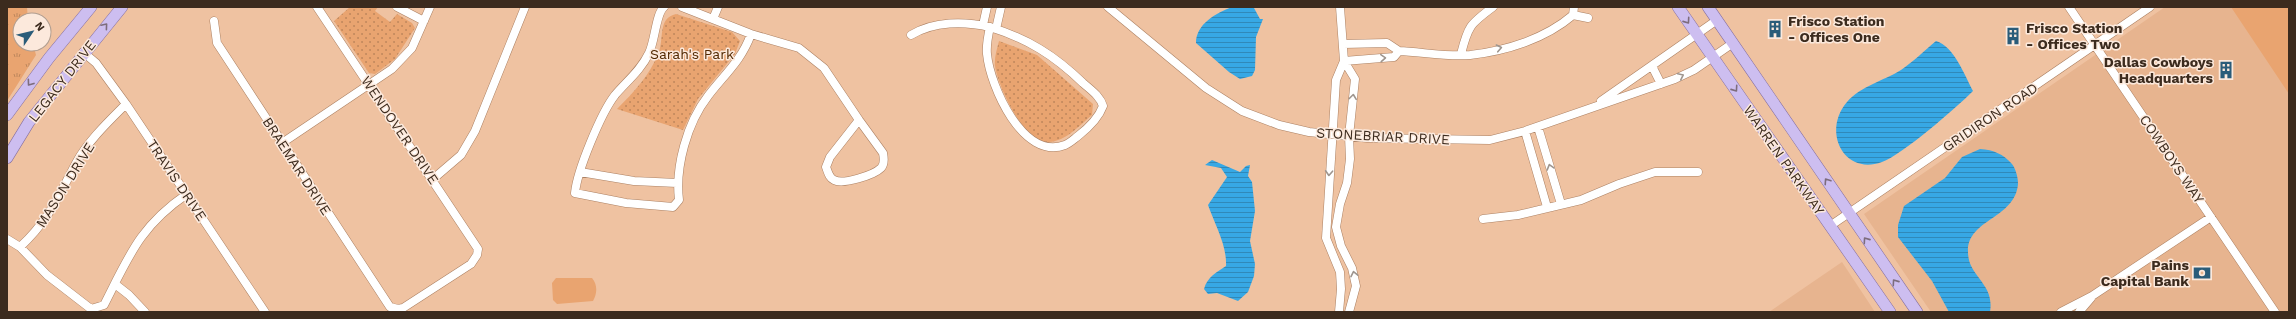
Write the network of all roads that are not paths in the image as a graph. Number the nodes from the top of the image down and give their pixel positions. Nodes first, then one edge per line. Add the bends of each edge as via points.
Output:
1 (91, 7) edge
2 (122, 7) edge
3 (318, 7) edge
4 (397, 7) edge
5 (430, 7) edge
6 (525, 7) edge
7 (682, 7) edge
8 (718, 7) edge
9 (987, 7) edge
10 (1001, 7) edge
11 (1108, 7) edge
12 (1340, 7) edge
13 (1493, 7) edge
14 (1678, 7) edge
15 (1708, 7) edge
16 (2069, 7) edge
17 (2150, 7) edge
18 (662, 8) edge
19 (700, 10) edge
20 (1573, 11) edge
21 (1588, 18) dead end
22 (713, 19) junction
23 (1717, 20) junction
24 (214, 21) dead end
25 (424, 21) junction
26 (990, 27) junction
27 (751, 34) junction
28 (911, 35) dead end
29 (1697, 35) junction
30 (1733, 42) junction
31 (1342, 44) junction
32 (2095, 45) junction
33 (1399, 51) junction
34 (83, 52) junction
35 (1461, 54) junction
36 (1712, 57) junction
37 (1344, 61) junction
38 (1652, 66) junction
39 (1661, 84) junction
40 (370, 85) junction
41 (126, 104) junction
42 (1596, 105) junction
43 (7, 116) edge
44 (859, 120) junction
45 (1538, 126) junction
46 (1525, 131) junction
47 (1332, 134) junction
48 (1349, 136) junction
49 (282, 143) junction
50 (7, 158) edge
51 (580, 172) junction
52 (1698, 172) dead end
53 (433, 179) junction
54 (677, 183) junction
55 (187, 194) junction
56 (1561, 204) junction
57 (1547, 207) junction
58 (1849, 213) junction
59 (2211, 217) junction
60 (1483, 219) dead end
61 (1830, 226) junction
62 (7, 239) edge
63 (20, 248) junction
64 (477, 255) joint
65 (114, 284) junction
66 (2092, 296) junction
67 (145, 312) edge
68 (265, 312) edge
69 (1339, 312) edge
70 (1349, 312) edge
71 (1890, 312) edge
72 (1917, 312) edge
73 (2062, 312) edge
74 (2079, 312) edge
75 (2275, 312) edge

1 -> 43 main road, LEGACY DRIVE via 49,58
34 -> 2 main road, LEGACY DRIVE
3 - 40 street, WENDOVER DRIVE
4 - 25 street
5 - 25 street
6 - 53 street via 475,132 461,155
7 - 19 street
8 - 22 street
9 - 26 street
10 - 26 street
11 - 47 street, STONEBRIAR DRIVE via 1206,88 1242,110 1279,125
12 - 31 street
13 - 35 street via 1473,22 1467,32
14 -> 29 main road, WARREN PARKWAY
15 - 23 main road, WARREN PARKWAY
16 - 32 street, COWBOYS WAY
17 - 32 street, GRIDIRON ROAD
18 - 51 street via 650,52 633,77 614,96 602,116
19 - 22 street
20 - 21 street
35 -> 20 street via 1470,55 1527,42 1560,26
22 - 27 street
23 - 29 street, STONEBRIAR DRIVE
23 - 30 main road, WARREN PARKWAY
24 - 49 street, BRAEMAR DRIVE via 217,43
25 - 40 street via 412,48 392,69
26 - 26 street via 986,52 991,75 1018,125 1032,140 1042,145 1066,144 1083,133 1101,111 1101,99 1044,50 1024,39
26 - 28 street via 943,23
27 - 44 street via 795,46 817,62 834,82
27 - 54 street via 740,59 703,103 686,140
29 - 36 main road, WARREN PARKWAY
29 - 38 street, STONEBRIAR DRIVE
30 - 36 street, STONEBRIAR DRIVE
58 -> 30 main road, WARREN PARKWAY
31 - 33 street via 1387,42
31 - 37 street
32 - 58 street, GRIDIRON ROAD
32 - 59 street, COWBOYS WAY
33 - 35 street
37 -> 33 street via 1394,57
34 - 41 street, TRAVIS DRIVE via 96,63
34 - 50 main road, LEGACY DRIVE via 29,122
39 -> 36 street, STONEBRIAR DRIVE via 1694,70
36 -> 61 main road, WARREN PARKWAY
37 - 47 street via 1336,80
48 -> 37 street via 1355,79
38 - 39 street
38 - 42 street, STONEBRIAR DRIVE
39 - 42 street, STONEBRIAR DRIVE
40 - 49 street
40 - 53 street, WENDOVER DRIVE
41 - 55 street, TRAVIS DRIVE
41 - 63 street, MASON DRIVE via 88,145 76,162 52,211
42 - 45 street, STONEBRIAR DRIVE
44 - 44 street via 830,157 826,167 830,178 834,180 844,182 872,173 883,166 883,153
45 - 46 street, STONEBRIAR DRIVE
56 -> 45 street
46 - 48 street, STONEBRIAR DRIVE via 1490,140
46 - 57 street
47 - 48 street, STONEBRIAR DRIVE
47 -> 69 street via 1326,238 1340,272
70 -> 48 street via 1356,286 1336,227 1347,183
49 - 64 street, BRAEMAR DRIVE via 390,307 404,308 471,264
51 - 54 street
51 - 54 street via 575,194 660,207 673,207 679,200
52 - 56 street via 1655,172 1625,181 1581,200
53 - 64 street, WENDOVER DRIVE via 478,249
55 - 65 street via 166,208 146,229
55 - 68 street, TRAVIS DRIVE
56 - 57 street
57 - 60 street via 1518,215
58 - 61 street, GRIDIRON ROAD
72 -> 58 main road, WARREN PARKWAY
59 - 66 street
59 - 75 street, COWBOYS WAY
61 - 71 main road, WARREN PARKWAY
62 - 63 street
63 - 65 street via 47,275 91,309 104,305
65 - 67 street
66 - 73 street
66 - 74 street

